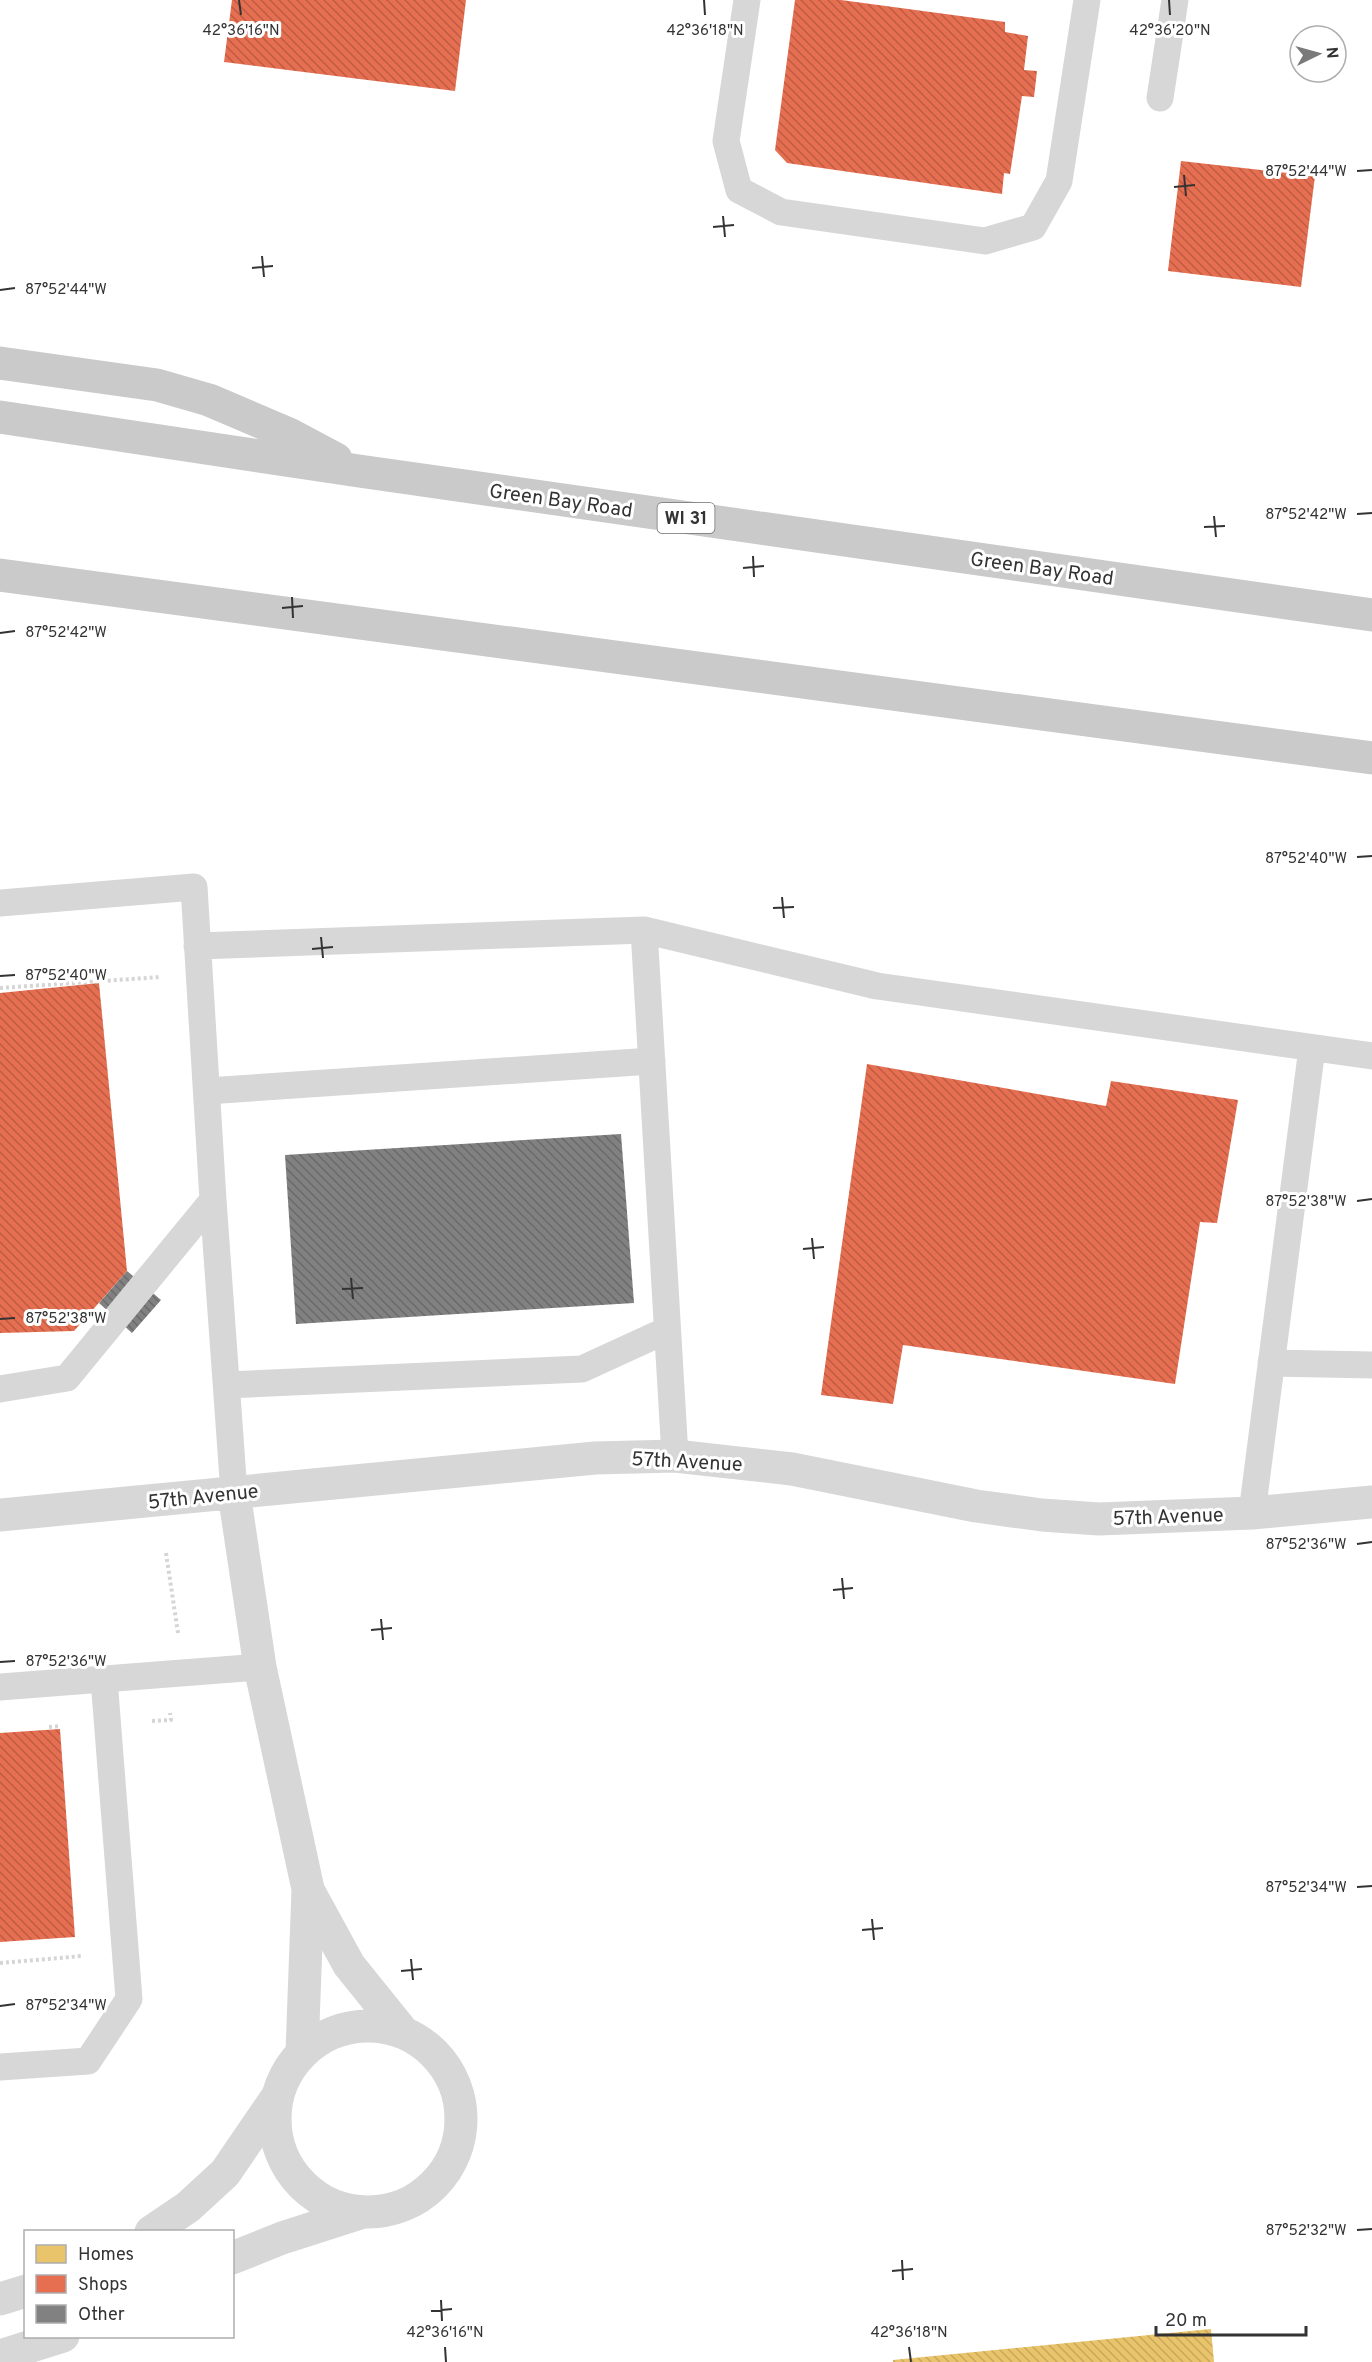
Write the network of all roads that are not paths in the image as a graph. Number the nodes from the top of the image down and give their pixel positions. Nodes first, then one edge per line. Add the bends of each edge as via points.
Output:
1 (747, 0) edge
2 (1087, 0) edge
3 (1175, 0) edge
4 (1160, 98) dead end
5 (0, 363) edge
6 (0, 417) edge
7 (359, 471) junction
8 (0, 575) edge
9 (1372, 615) edge
10 (1372, 758) edge
11 (0, 903) edge
12 (644, 930) junction
13 (197, 946) junction
14 (1312, 1048) junction
15 (1372, 1056) edge
16 (652, 1061) junction
17 (207, 1091) junction
18 (213, 1200) junction
19 (667, 1330) junction
20 (1271, 1363) junction
21 (1372, 1365) edge
22 (227, 1385) junction
23 (0, 1389) edge
24 (675, 1456) junction
25 (234, 1493) junction
26 (1372, 1502) edge
27 (1252, 1513) junction
28 (0, 1515) edge
29 (260, 1667) junction
30 (104, 1679) junction
31 (0, 1687) edge
32 (308, 1889) junction
33 (403, 2032) junction
34 (302, 2052) junction
35 (0, 2067) edge
36 (277, 2097) junction
37 (363, 2212) junction
38 (154, 2230) edge
39 (234, 2257) edge
40 (24, 2292) edge
41 (0, 2299) edge
42 (60, 2338) edge
43 (0, 2356) edge

1 - 2 lane via 726,141 739,190 781,212 985,241 1033,227 1059,181
3 - 4 lane
5 - 7 main road via 157,385 209,400 291,435
6 - 7 main road, Green Bay Road / WI 31
7 - 9 main road, Green Bay Road / WI 31
8 - 10 main road
11 - 13 lane via 194,887
12 - 13 lane
12 - 14 lane via 877,986
12 - 16 lane
13 - 17 lane
14 - 15 lane
14 - 20 lane
16 - 17 lane
16 - 19 lane
17 - 18 lane
18 - 22 lane
18 - 23 lane via 67,1378
19 - 22 lane via 582,1369
19 - 24 lane
20 - 21 lane
20 - 27 lane
22 - 25 lane
24 - 25 street, 57th Avenue via 595,1458
24 - 27 street, 57th Avenue via 792,1469 976,1506 1042,1515 1099,1519
25 - 28 street, 57th Avenue
25 - 29 street
26 - 27 street, 57th Avenue
29 - 30 lane
29 - 32 street
30 - 31 lane
30 - 35 lane via 129,2000 88,2061
32 - 33 street via 349,1965
32 - 34 street
33 - 34 street via 377,2026 350,2027 324,2036
33 - 37 street via 428,2047 447,2069 458,2096 461,2125 454,2153 440,2178 418,2197 391,2209
34 - 36 street via 286,2073
36 - 37 street via 275,2124 280,2151 293,2175 312,2194 336,2207
36 - 38 street via 225,2173 188,2207
37 - 39 street
40 - 41 street
42 - 43 street

